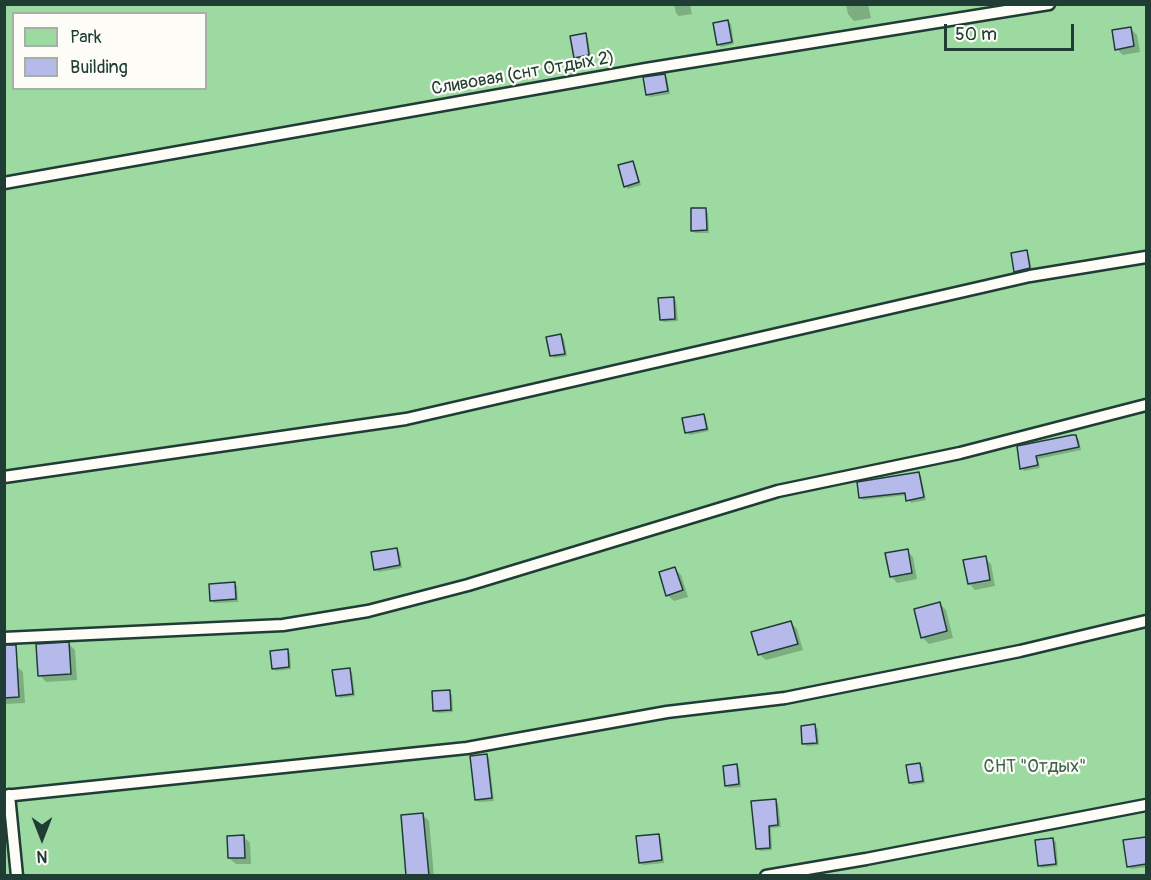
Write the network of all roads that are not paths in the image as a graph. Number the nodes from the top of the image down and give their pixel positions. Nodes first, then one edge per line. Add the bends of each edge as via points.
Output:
1 (1049, 4) edge
2 (4, 183) edge
3 (1146, 257) edge
4 (1146, 405) edge
5 (4, 477) edge
6 (1146, 621) edge
7 (4, 638) edge
8 (7, 795) edge
9 (1146, 805) edge
10 (17, 876) edge
11 (766, 876) edge

1 - 2 lane, Сливовая (снт Отдых 2) via 646,69
3 - 5 lane via 1030,276 406,419
4 - 7 lane via 960,453 778,491 468,585 368,611 283,625
6 - 8 lane via 1020,651 785,698 667,712 467,748
8 - 10 lane
9 - 11 lane

